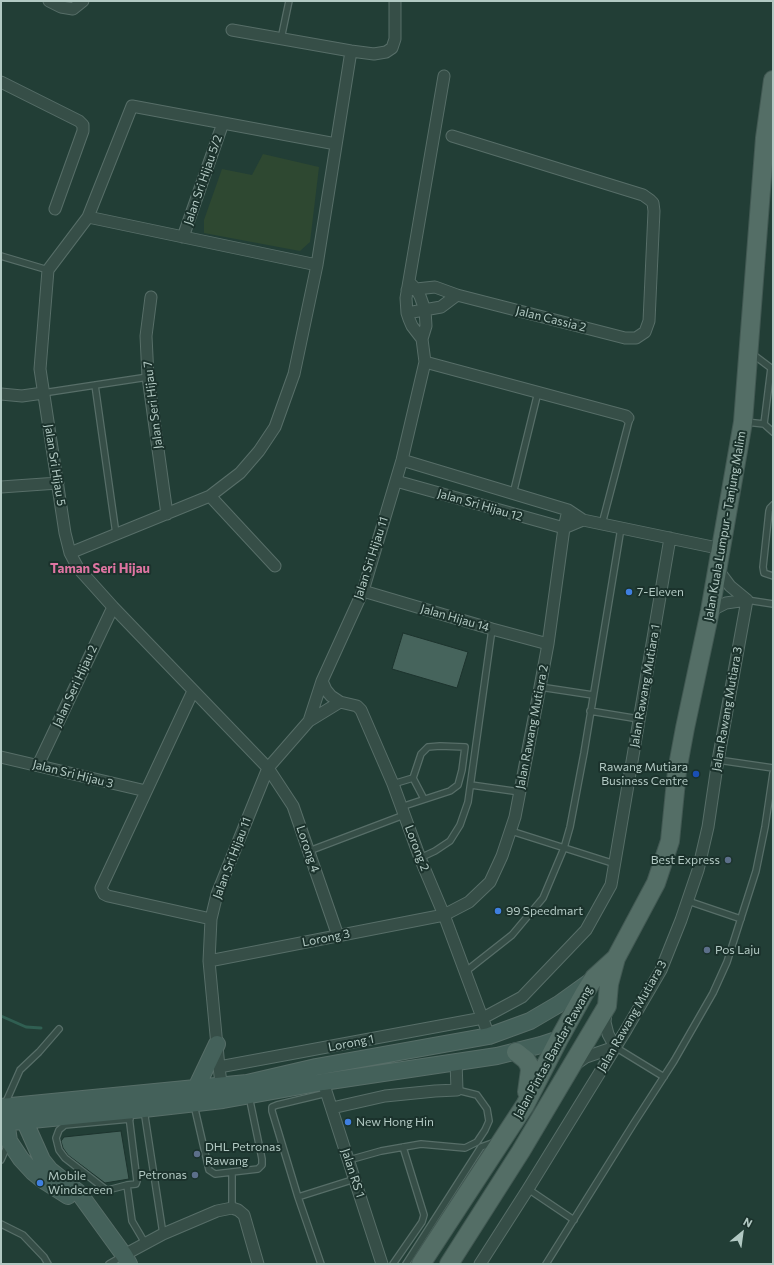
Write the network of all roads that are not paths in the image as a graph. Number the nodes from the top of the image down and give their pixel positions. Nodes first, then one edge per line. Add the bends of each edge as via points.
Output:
1 (49, 1) edge
2 (83, 1) edge
3 (289, 1) edge
4 (395, 1) edge
5 (232, 30) dead end
6 (281, 39) junction
7 (351, 51) junction
8 (444, 76) dead end
9 (773, 80) edge
10 (1, 82) edge
11 (223, 123) junction
12 (452, 136) dead end
13 (769, 139) edge
14 (336, 144) junction
15 (56, 210) dead end
16 (88, 217) junction
17 (183, 237) junction
18 (1, 256) edge
19 (317, 266) junction
20 (48, 270) junction
21 (411, 287) junction
22 (456, 295) junction
23 (151, 297) dead end
24 (425, 310) junction
25 (407, 313) junction
26 (422, 339) junction
27 (749, 352) junction
28 (424, 362) junction
29 (772, 368) edge
30 (148, 377) junction
31 (95, 385) junction
32 (538, 392) junction
33 (44, 393) junction
34 (1, 394) edge
35 (628, 418) joint
36 (743, 422) junction
37 (764, 424) junction
38 (773, 432) edge
39 (402, 460) junction
40 (396, 481) junction
41 (58, 483) junction
42 (1, 487) edge
43 (513, 494) junction
44 (210, 496) junction
45 (773, 505) edge
46 (568, 510) junction
47 (167, 514) junction
48 (583, 520) junction
49 (602, 524) junction
50 (564, 528) junction
51 (621, 528) junction
52 (116, 534) junction
53 (670, 538) junction
54 (722, 549) junction
55 (70, 553) junction
56 (275, 566) dead end
57 (718, 570) junction
58 (773, 576) edge
59 (362, 591) junction
60 (747, 600) junction
61 (773, 604) edge
62 (113, 607) junction
63 (710, 611) junction
64 (492, 629) junction
65 (548, 644) junction
66 (322, 681) junction
67 (540, 687) junction
68 (193, 691) junction
69 (593, 695) junction
70 (340, 702) junction
71 (590, 712) junction
72 (639, 719) junction
73 (309, 721) junction
74 (1, 757) edge
75 (718, 760) junction
76 (38, 765) junction
77 (268, 768) junction
78 (773, 768) edge
79 (773, 773) edge
80 (413, 778) junction
81 (393, 784) junction
82 (471, 785) junction
83 (146, 791) junction
84 (520, 792) junction
85 (424, 799) junction
86 (403, 811) junction
87 (511, 831) junction
88 (564, 848) junction
89 (309, 850) junction
90 (420, 858) junction
91 (615, 864) junction
92 (688, 901) junction
93 (444, 915) junction
94 (211, 919) junction
95 (741, 919) junction
96 (338, 936) junction
97 (616, 958) joint
98 (209, 960) junction
99 (465, 972) junction
100 (602, 981) junction
101 (607, 1006) junction
102 (483, 1018) junction
103 (59, 1029) dead end
104 (489, 1036) junction
105 (559, 1039) junction
106 (217, 1044) junction
107 (615, 1047) junction
108 (516, 1052) junction
109 (475, 1058) junction
110 (456, 1061) junction
111 (219, 1067) junction
112 (571, 1068) junction
113 (664, 1077) junction
114 (325, 1088) junction
115 (457, 1090) junction
116 (222, 1093) junction
117 (195, 1096) junction
118 (249, 1096) junction
119 (7, 1105) edge
120 (525, 1105) junction
121 (332, 1108) junction
122 (134, 1113) junction
123 (26, 1121) junction
124 (4, 1123) edge
125 (503, 1139) junction
126 (5, 1142) edge
127 (403, 1147) junction
128 (1, 1160) edge
129 (349, 1160) junction
130 (232, 1172) junction
131 (355, 1178) junction
132 (127, 1185) junction
133 (528, 1189) junction
134 (298, 1196) junction
135 (232, 1208) junction
136 (94, 1214) junction
137 (574, 1220) junction
138 (1, 1224) edge
139 (163, 1234) junction
140 (145, 1244) junction
141 (127, 1260) edge
142 (48, 1264) edge
143 (109, 1264) edge
144 (258, 1264) edge
145 (321, 1264) edge
146 (382, 1264) edge
147 (393, 1264) edge
148 (406, 1264) edge
149 (421, 1264) edge
150 (449, 1264) edge
151 (480, 1264) edge
152 (546, 1264) edge

1 - 2 street via 73,9
3 - 6 lane
4 - 7 street via 395,38 392,48 374,54
5 - 6 street
6 - 7 street
7 - 14 street
8 - 21 street
9 - 13 main road, Jalan Kuala Lumpur - Tanjung Malim
10 - 15 street via 83,125
11 - 14 street
11 - 16 street via 132,106
11 - 17 street, Jalan Sri Hijau 5/2
12 - 22 street, Jalan Cassia 2 via 643,195 653,203 654,211 649,321 645,332 636,338 625,338
13 - 27 main road, Jalan Kuala Lumpur - Tanjung Malim
14 - 19 street
16 - 17 street
16 - 20 street
17 - 19 street
18 - 20 lane
19 - 44 street via 294,374 275,427 240,473
20 - 33 street, Jalan Sri Hijau 5 via 40,369
21 - 22 street, Jalan Cassia 2 via 435,287
21 - 24 street via 420,296
21 - 25 street
22 - 24 street via 441,307
23 - 30 street, Jalan Seri Hijau 7 via 146,336
24 - 25 street
24 - 26 street via 426,326
25 - 26 street via 412,326
26 - 28 street, Jalan Sri Hijau 11
27 - 29 lane
27 - 36 main road, Jalan Kuala Lumpur - Tanjung Malim
28 - 32 street
28 - 39 street, Jalan Sri Hijau 11
29 - 37 lane
30 - 31 lane
30 - 47 street, Jalan Seri Hijau 7
31 - 33 lane
31 - 52 lane
32 - 35 street
32 - 43 lane
33 - 34 street via 22,396
33 - 41 street, Jalan Sri Hijau 5
35 - 49 lane
36 - 37 lane
36 - 54 main road, Jalan Kuala Lumpur - Tanjung Malim
37 - 38 lane
39 - 40 street, Jalan Sri Hijau 11
39 - 43 street, Jalan Sri Hijau 12
40 - 50 street, Jalan Sri Hijau 12
40 - 59 street, Jalan Sri Hijau 11
41 - 42 street
41 - 55 street, Jalan Sri Hijau 5
43 - 46 street, Jalan Sri Hijau 12
44 - 47 street
44 - 56 street
45 - 58 lane via 769,511 763,567 764,572
46 - 48 street, Jalan Sri Hijau 12
46 - 50 street, Jalan Rawang Mutiara 2
47 - 52 street
48 - 49 street
48 - 50 street
49 - 51 street
50 - 65 street, Jalan Rawang Mutiara 2
51 - 53 street
51 - 69 lane
52 - 55 street
53 - 54 street
53 - 72 street, Jalan Rawang Mutiara 1
54 - 57 main road, Jalan Kuala Lumpur - Tanjung Malim
55 - 62 street, Jalan Sri Hijau 5 via 78,568
57 - 60 street via 730,586
57 - 63 main road, Jalan Kuala Lumpur - Tanjung Malim
59 - 64 street, Jalan Hijau 14
59 - 66 street, Jalan Sri Hijau 11
60 - 61 lane
60 - 63 street via 726,603
60 - 75 street, Jalan Rawang Mutiara 3
62 - 68 street, Jalan Sri Hijau 5
62 - 76 street, Jalan Seri Hijau 2
63 - 97 main road, Jalan Kuala Lumpur - Tanjung Malim via 685,728 670,841 656,883
64 - 65 street, Jalan Hijau 14
64 - 82 lane
65 - 67 street, Jalan Rawang Mutiara 2
66 - 70 street, Lorong 2 via 331,696
66 - 73 street, Jalan Sri Hijau 11
67 - 69 lane
67 - 84 street, Jalan Rawang Mutiara 2
68 - 77 street, Jalan Sri Hijau 5
68 - 83 street
69 - 71 lane
70 - 73 street, Jalan Sri Hijau 11
70 - 81 street, Lorong 2 via 360,709
71 - 72 lane
71 - 88 lane via 570,828
72 - 91 street, Jalan Rawang Mutiara 1
73 - 77 street, Jalan Sri Hijau 11
74 - 76 street, Jalan Sri Hijau 3
75 - 78 lane
75 - 92 street, Jalan Rawang Mutiara 3 via 708,827
76 - 83 street, Jalan Sri Hijau 3
77 - 89 street, Lorong 4 via 293,806
77 - 94 street, Jalan Sri Hijau 11 via 216,894
79 - 95 lane via 756,871
80 - 81 lane
80 - 85 lane
80 - 85 lane via 422,754 428,747 465,747 458,785 450,791
81 - 86 street, Lorong 2
82 - 84 lane
82 - 90 lane via 460,825 450,841
83 - 94 street via 102,885 102,891 108,896
84 - 87 street, Jalan Rawang Mutiara 2
85 - 86 lane
86 - 89 lane
86 - 90 street, Lorong 2
87 - 88 lane
87 - 93 street, Jalan Rawang Mutiara 2 via 490,882 469,902
88 - 91 lane
88 - 99 lane via 543,898 512,935
89 - 96 street, Lorong 4
90 - 93 street, Lorong 2
91 - 102 street, Jalan Rawang Mutiara 1 via 611,885 586,930 522,997
92 - 95 lane
92 - 107 street, Jalan Rawang Mutiara 3 via 660,970
93 - 96 street, Lorong 3
93 - 99 street, Lorong 2
94 - 98 street, Jalan Sri Hijau 11
95 - 113 lane via 727,962 713,993
96 - 98 street, Lorong 3
97 - 100 main road, Jalan Pintas Bandar Rawang
98 - 106 street, Jalan Sri Hijau 11
99 - 102 street, Lorong 2
100 - 101 main road, Jalan Pintas Bandar Rawang
100 - 104 street via 530,1021
100 - 105 main road via 580,1021
101 - 107 street via 605,1022
101 - 112 main road, Jalan Pintas Bandar Rawang
102 - 104 street, Lorong 2
102 - 111 street, Lorong 1
103 - 119 lane via 20,1070
104 - 108 street
104 - 109 street
104 - 116 street via 316,1067 247,1082
105 - 108 street
105 - 120 main road, Jalan Pintas Bandar Rawang
106 - 111 street, Jalan Sri Hijau 11
106 - 117 street
107 - 112 street via 586,1057
107 - 113 lane
107 - 133 street, Jalan Rawang Mutiara 3
108 - 109 street
108 - 120 main road via 526,1060 530,1070
109 - 110 street
110 - 114 street
110 - 115 street
111 - 116 street, Jalan Sri Hijau 11
112 - 150 main road, Jalan Pintas Bandar Rawang
113 - 137 lane
114 - 118 street
114 - 121 street, Jalan RS 1
114 - 134 lane via 272,1107
115 - 121 street via 385,1096
115 - 127 lane via 477,1095 487,1109 489,1121 477,1142 465,1148 421,1144
116 - 117 street
116 - 118 street
117 - 119 street via 121,1095
117 - 122 street
117 - 130 lane via 209,1170 215,1174
118 - 130 lane via 262,1165 258,1169
119 - 123 street
119 - 124 street
120 - 125 main road, Jalan Pintas Bandar Rawang
121 - 129 street, Jalan RS 1
122 - 123 street
122 - 132 lane via 137,1182
122 - 132 lane via 64,1125 56,1138 65,1158 105,1189
122 - 139 lane
123 - 124 street
123 - 136 street via 42,1160 50,1170 79,1193
124 - 126 street
125 - 148 lane via 481,1147
125 - 149 main road, Jalan Pintas Bandar Rawang
126 - 128 lane
126 - 136 street via 33,1172
127 - 129 lane
127 - 147 lane via 424,1215 422,1222
129 - 131 street, Jalan RS 1
130 - 135 lane
131 - 134 lane
131 - 146 street, Jalan RS 1
132 - 140 lane via 132,1221
133 - 137 lane
133 - 151 street, Jalan Rawang Mutiara 3
134 - 145 lane
135 - 139 street via 217,1211
135 - 144 street via 244,1215
136 - 141 street
137 - 152 lane
138 - 142 lane via 23,1236
139 - 140 street
140 - 141 street
141 - 143 lane

